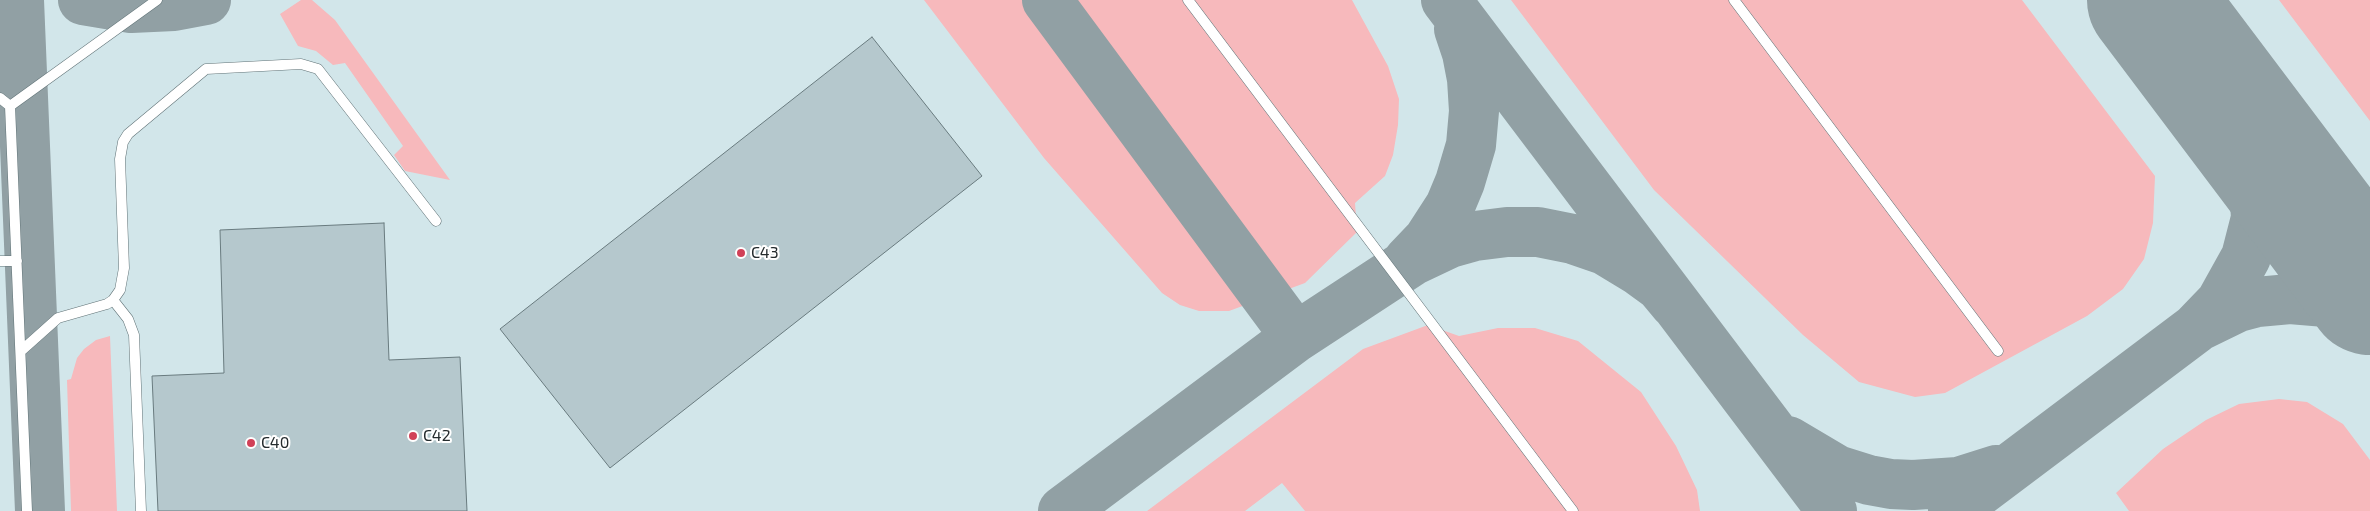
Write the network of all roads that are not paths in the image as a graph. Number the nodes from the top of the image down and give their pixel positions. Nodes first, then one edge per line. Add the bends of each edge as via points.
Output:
1 (157, 0) edge
2 (1188, 0) edge
3 (1734, 0) edge
4 (0, 98) edge
5 (10, 106) junction
6 (436, 222) dead end
7 (0, 261) edge
8 (16, 261) junction
9 (113, 300) junction
10 (22, 351) junction
11 (1998, 351) dead end
12 (28, 511) edge
13 (141, 511) edge
14 (1573, 511) edge

1 - 5 lane
2 - 14 lane
3 - 11 lane
4 - 5 lane
5 - 8 lane
6 - 9 lane via 318,69 301,64 211,68 202,71 128,134 123,142 120,159 124,275
7 - 8 lane
8 - 10 lane
9 - 10 lane via 100,307 58,318
9 - 13 lane via 128,319 134,335
10 - 12 lane

